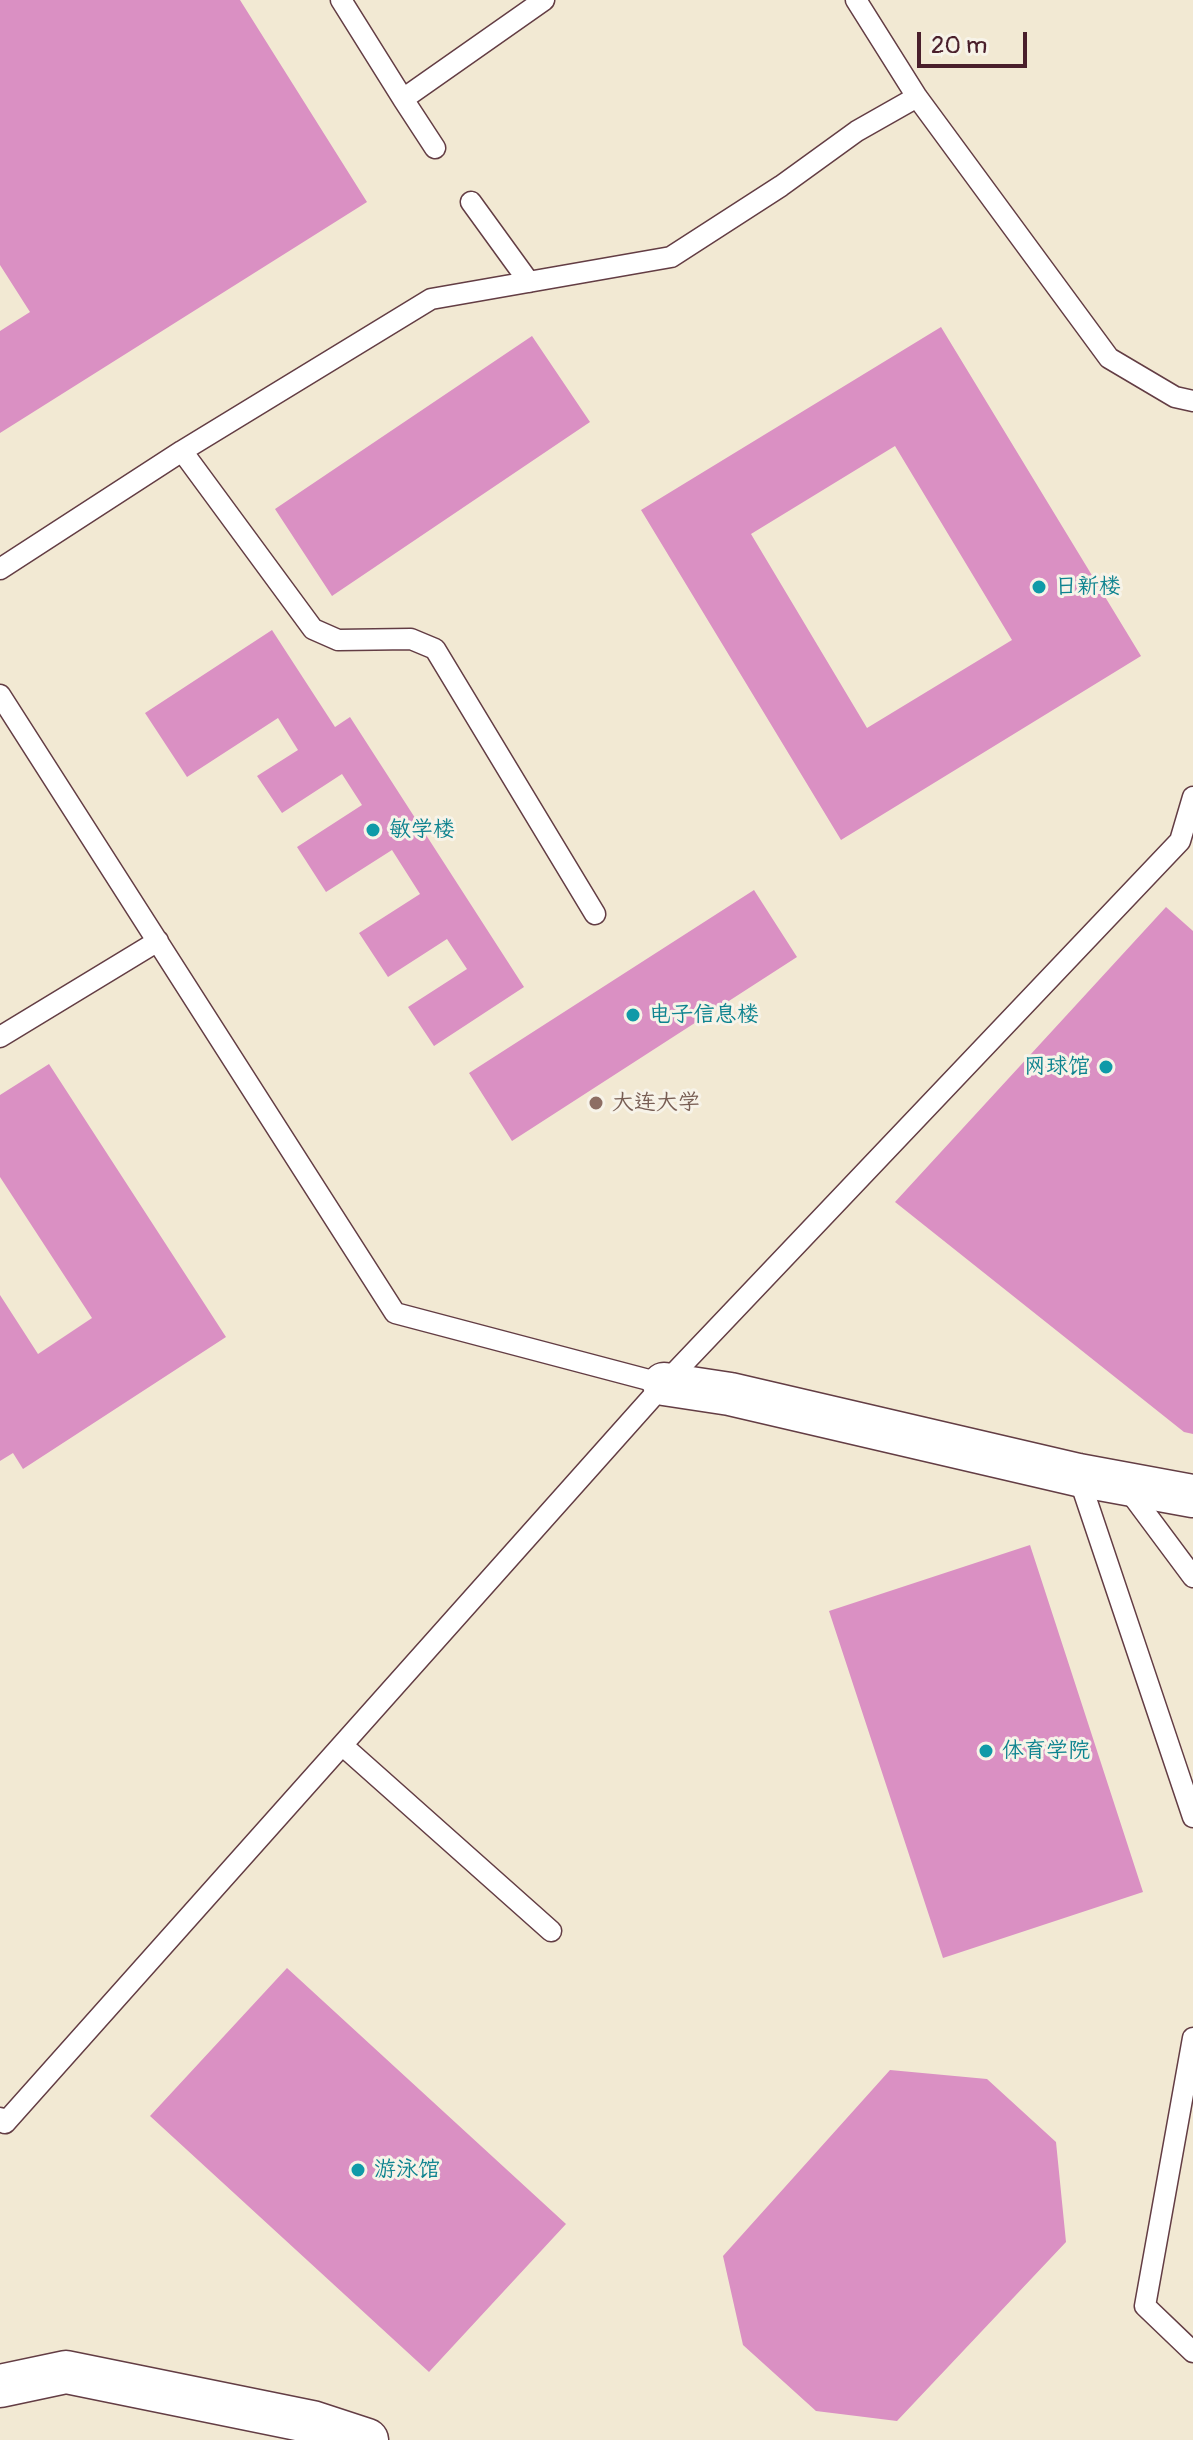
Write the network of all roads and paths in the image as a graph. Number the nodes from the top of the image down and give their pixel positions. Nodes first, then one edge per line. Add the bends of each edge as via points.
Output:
1 (341, 0) edge
2 (544, 0) edge
3 (856, 0) edge
4 (917, 97) junction
5 (403, 99) junction
6 (435, 148) dead end
7 (471, 202) dead end
8 (529, 282) junction
9 (1193, 401) edge
10 (182, 451) junction
11 (0, 569) edge
12 (0, 695) edge
13 (1193, 797) edge
14 (1187, 847) edge
15 (595, 914) dead end
16 (158, 941) junction
17 (0, 1037) edge
18 (664, 1384) junction
19 (1078, 1475) junction
20 (1123, 1484) junction
21 (1193, 1496) edge
22 (1193, 1577) edge
23 (342, 1745) junction
24 (1193, 1817) edge
25 (551, 1931) dead end
26 (1193, 2038) edge
27 (2, 2124) edge
28 (1193, 2352) edge
29 (0, 2386) edge
30 (367, 2440) edge

1 - 5 lane
2 - 5 lane
3 - 4 lane
4 - 8 lane via 857,131 671,257
4 - 9 lane via 1109,358 1175,397
5 - 6 lane
7 - 8 lane
8 - 10 lane via 431,299
10 - 11 lane
10 - 15 lane via 313,629 338,640 411,639 435,649
12 - 16 lane
13 - 14 lane
14 - 18 lane
16 - 17 lane
16 - 18 lane via 395,1313
18 - 19 street via 730,1394
18 - 23 lane
19 - 20 street
19 - 24 lane
20 - 21 street
20 - 22 lane
23 - 25 lane
23 - 27 lane
26 - 28 lane via 1145,2306
29 - 30 street via 66,2372 312,2422

